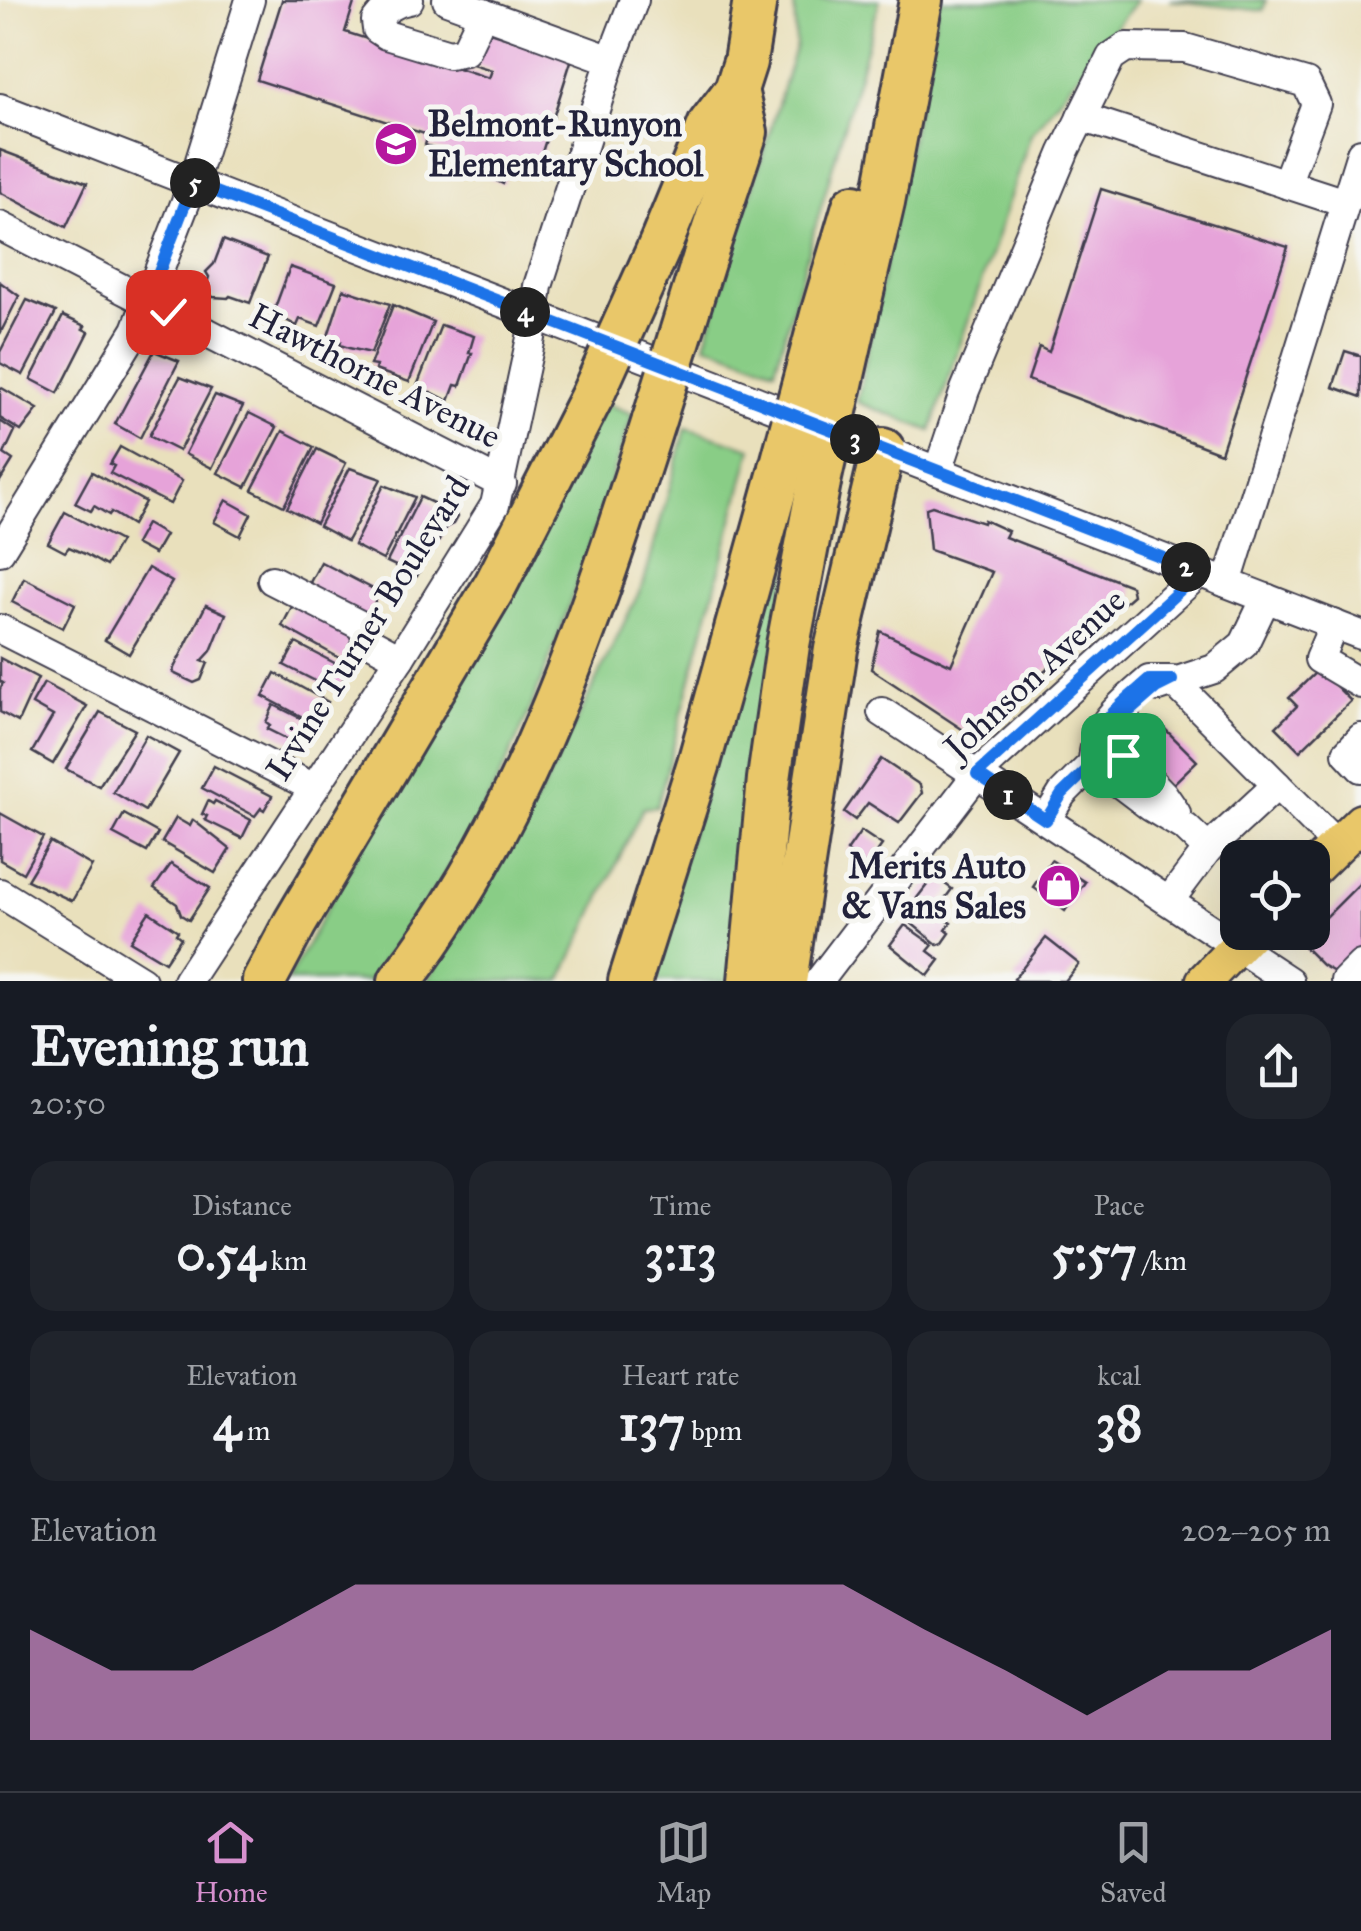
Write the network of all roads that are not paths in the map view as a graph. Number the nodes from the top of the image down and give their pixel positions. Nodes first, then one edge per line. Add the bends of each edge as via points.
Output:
1 (250, 0) edge
2 (409, 0) edge
3 (447, 0) edge
4 (634, 0) edge
5 (756, 0) edge
6 (904, 0) edge
7 (921, 0) edge
8 (482, 13) junction
9 (611, 60) junction
10 (736, 90) junction
11 (0, 108) edge
12 (1081, 118) junction
13 (1361, 153) edge
14 (193, 183) junction
15 (1286, 184) junction
16 (1345, 203) junction
17 (0, 226) edge
18 (148, 301) junction
19 (534, 315) junction
20 (839, 316) junction
21 (883, 450) junction
22 (938, 471) junction
23 (800, 475) junction
24 (502, 484) junction
25 (0, 552) edge
26 (1200, 572) junction
27 (272, 580) dead end
28 (1227, 583) junction
29 (1266, 598) junction
30 (1334, 624) junction
31 (0, 628) edge
32 (1361, 635) edge
33 (400, 658) junction
34 (1172, 680) junction
35 (1361, 684) edge
36 (882, 712) dead end
37 (1361, 738) edge
38 (1094, 763) junction
39 (1361, 768) edge
40 (977, 774) junction
41 (1277, 784) junction
42 (314, 788) junction
43 (1046, 820) junction
44 (1186, 828) junction
45 (1349, 833) edge
46 (1208, 849) junction
47 (1330, 852) edge
48 (0, 893) edge
49 (1169, 901) junction
50 (1220, 927) edge
51 (1234, 950) edge
52 (1256, 950) edge
53 (1361, 965) edge
54 (142, 981) edge
55 (188, 981) edge
56 (264, 981) edge
57 (400, 981) edge
58 (630, 981) edge
59 (750, 981) edge
60 (785, 981) edge
61 (819, 981) edge
62 (1204, 981) edge
63 (1288, 981) edge
64 (1345, 981) edge

1 - 14 street
2 - 8 street via 382,12 377,28 449,54 465,52
3 - 8 street
4 - 9 street, Irvine Turner Boulevard
5 - 10 highway
6 - 20 highway via 850,220
7 - 20 highway via 883,202
8 - 9 street
9 - 19 street, Irvine Turner Boulevard
10 - 56 highway, bridge via 710,124 592,396 496,584
10 - 57 highway, bridge via 746,132 592,612 475,868
11 - 14 street
12 - 15 street
12 - 15 street via 1111,56 1126,47 1185,48 1306,83 1316,104
12 - 22 street via 965,390
13 - 16 street
14 - 18 street
14 - 19 street
15 - 16 street
16 - 28 street
17 - 18 street, Hawthorne Avenue
18 - 24 street, Hawthorne Avenue
18 - 25 street
19 - 21 street
19 - 24 street, Irvine Turner Boulevard
20 - 23 highway, bridge
21 - 22 street
21 - 60 highway via 841,620
22 - 26 street
23 - 58 highway
23 - 59 highway via 791,630
24 - 33 street, Irvine Turner Boulevard
26 - 28 street
26 - 40 street, Johnson Avenue
27 - 33 street via 362,626 367,640
28 - 29 street
29 - 30 street
29 - 34 street via 1244,644 1214,668
30 - 32 street
30 - 35 street via 1319,660
31 - 42 street
33 - 42 street, Irvine Turner Boulevard
34 - 38 street via 1149,680 1104,720
34 - 41 street
34 - 44 street via 1122,717 1113,734
36 - 40 street
37 - 39 street via 1346,754
38 - 43 street
38 - 44 street
40 - 43 street
40 - 61 street, Johnson Avenue
41 - 45 street
41 - 46 street
42 - 55 street, Irvine Turner Boulevard
43 - 49 street
44 - 46 street
45 - 47 main road
46 - 49 street
48 - 54 street
49 - 50 street
51 - 62 main road
52 - 63 street
53 - 64 street

